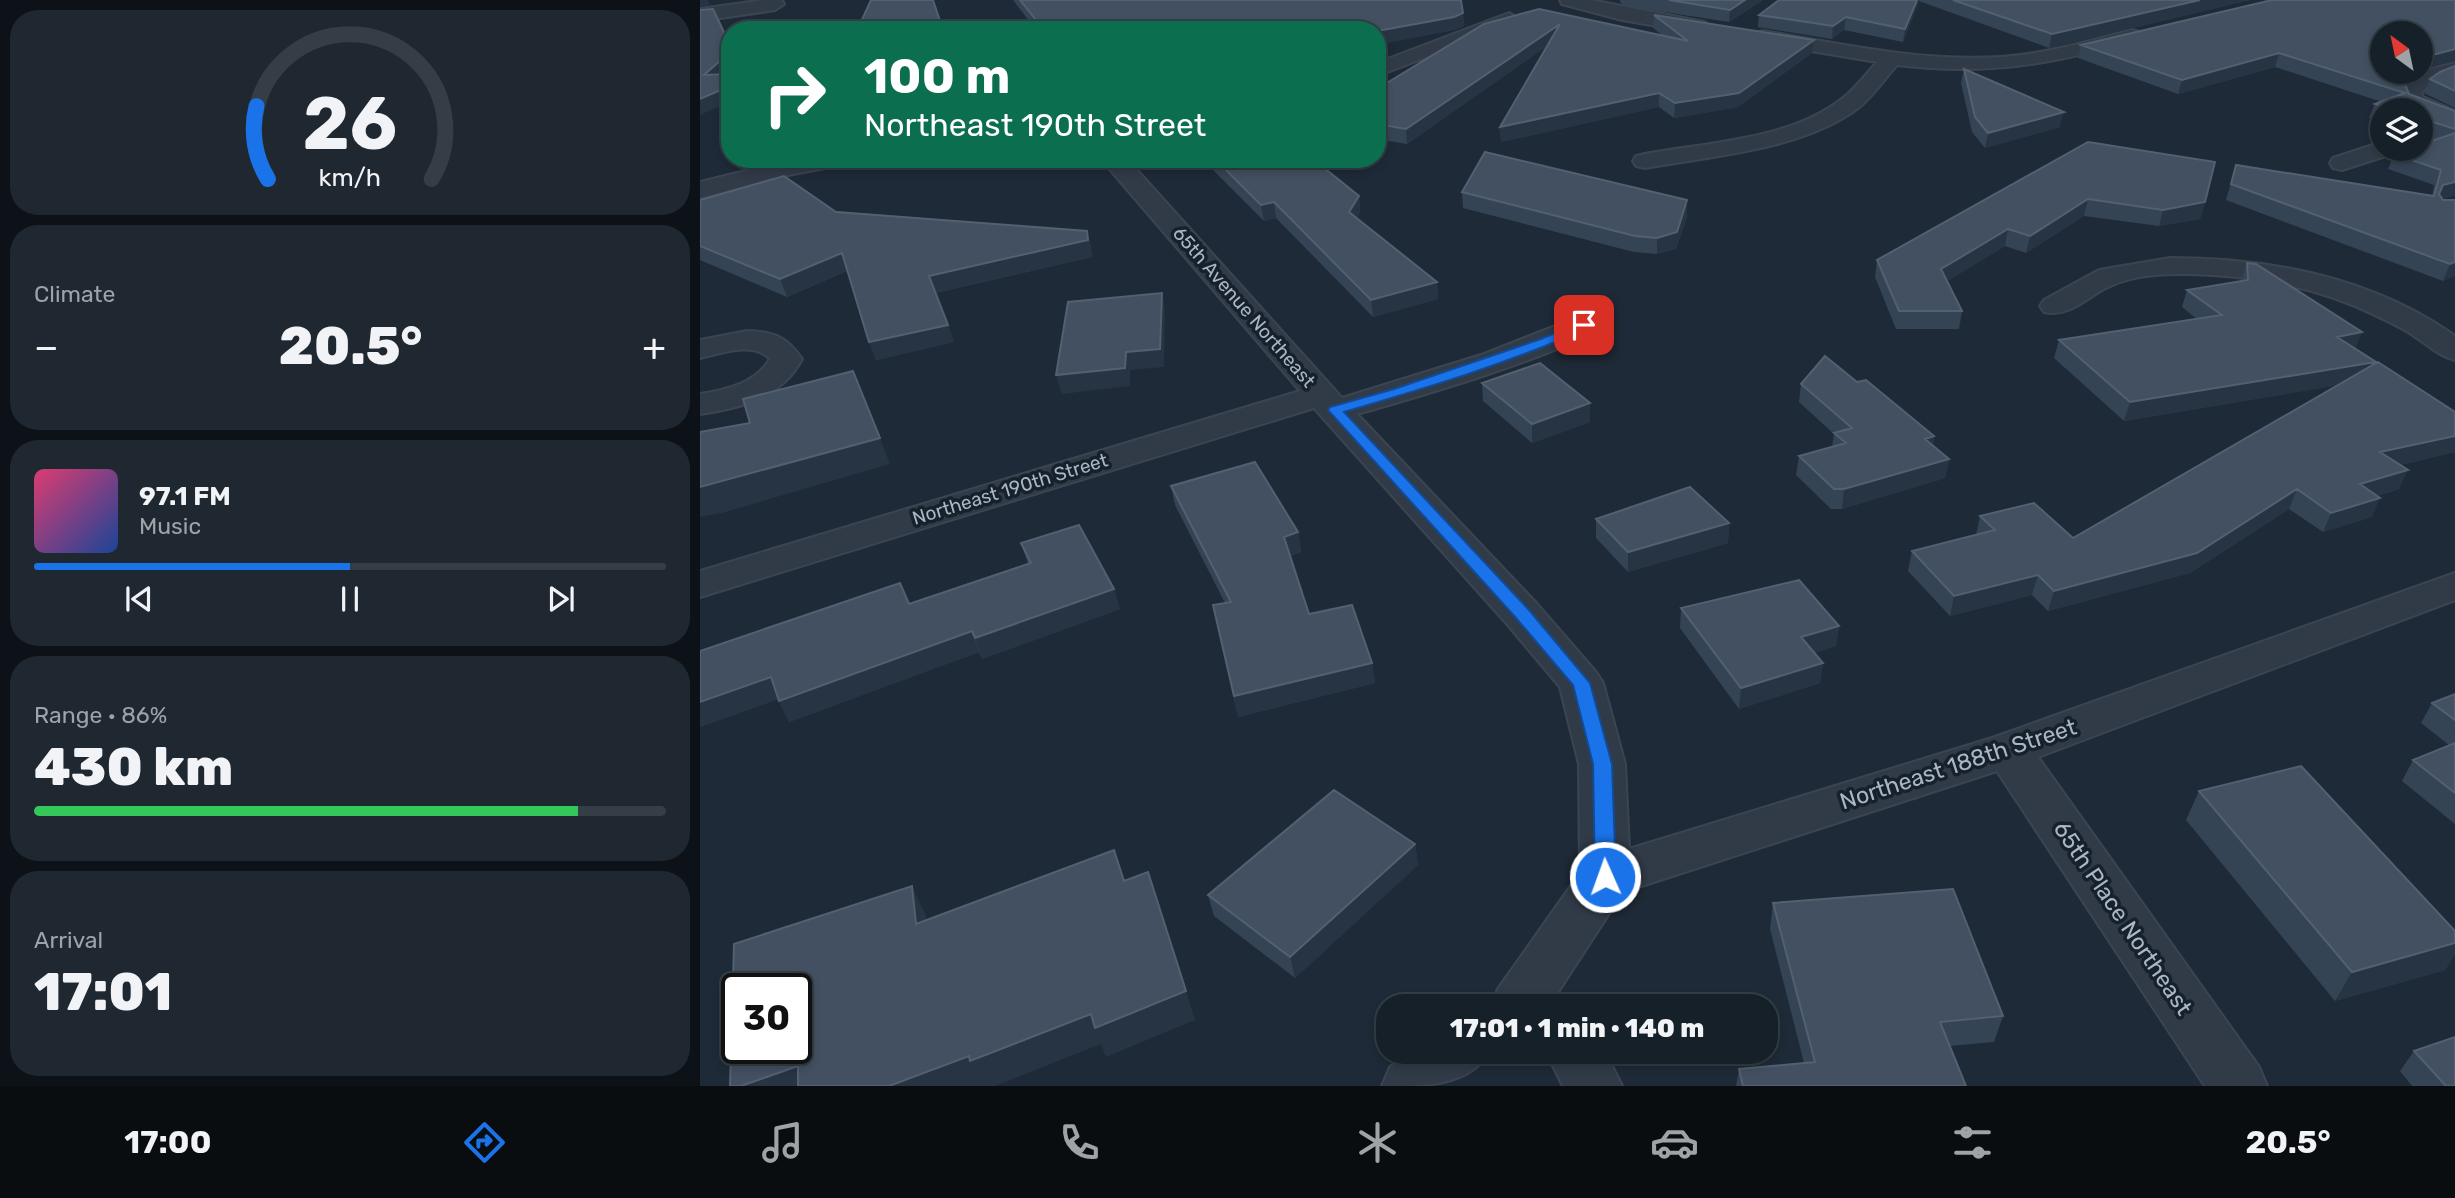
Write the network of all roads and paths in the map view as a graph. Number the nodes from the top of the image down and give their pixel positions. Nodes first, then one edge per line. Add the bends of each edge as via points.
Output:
1 (774, 2) edge
2 (1567, 4) edge
3 (1531, 14) edge
4 (700, 15) edge
5 (784, 21) edge
6 (1721, 30) edge
7 (2150, 32) edge
8 (1745, 34) edge
9 (1892, 57) junction
10 (1386, 67) edge
11 (2455, 69) edge
12 (2455, 121) edge
13 (2433, 131) edge
14 (2370, 153) edge
15 (1645, 161) dead end
16 (2342, 163) dead end
17 (760, 168) edge
18 (1121, 168) edge
19 (700, 190) edge
20 (2056, 306) dead end
21 (1584, 325) dead end
22 (700, 349) edge
23 (2455, 351) edge
24 (1328, 402) junction
25 (700, 404) edge
26 (700, 584) edge
27 (2455, 586) edge
28 (2008, 750) junction
29 (1605, 877) junction
30 (1536, 994) edge
31 (1444, 1064) edge
32 (1581, 1064) edge
33 (1412, 1086) edge
34 (1593, 1086) edge
35 (2238, 1086) edge

1 - 4 street
1 - 5 street
2 - 6 street
3 - 10 street via 1479,29
7 - 9 street via 2042,58 2003,62
8 - 9 street
9 - 15 street via 1851,102 1821,121
11 - 12 street via 2425,78 2410,90 2413,100
12 - 13 street
14 - 16 street
17 - 19 street
18 - 24 street, 65th Avenue Northeast
20 - 23 street via 2107,276 2162,265 2224,267 2302,280 2379,305
21 - 24 street, Northeast 190th Street via 1399,392
22 - 25 street via 759,342 774,345 786,359 777,374 756,388
24 - 26 street, Northeast 190th Street
24 - 29 street, 65th Avenue Northeast via 1581,683 1602,764
27 - 28 street, Northeast 188th Street
28 - 29 street, Northeast 188th Street
28 - 35 street, 65th Place Northeast
29 - 30 street
31 - 33 street
32 - 34 street

